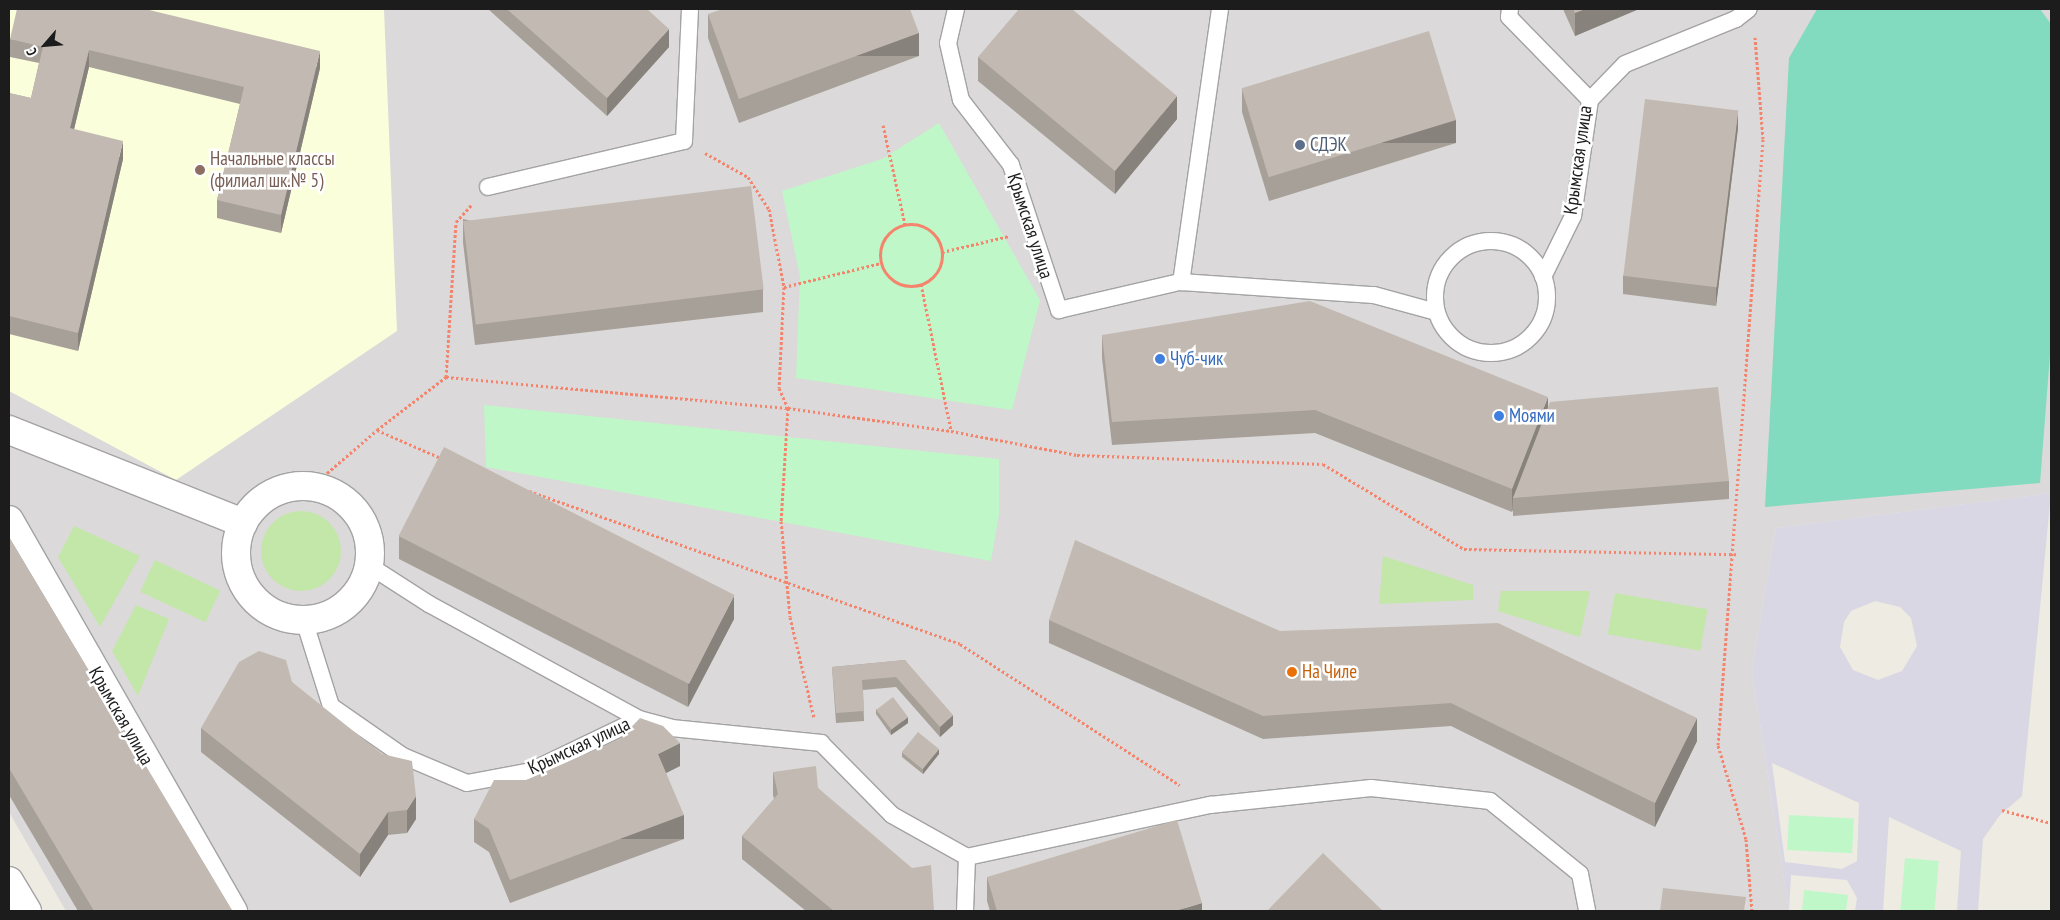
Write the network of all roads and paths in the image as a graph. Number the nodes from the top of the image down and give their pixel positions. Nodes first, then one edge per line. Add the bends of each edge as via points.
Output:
1 (690, 9) edge
2 (956, 9) edge
3 (1220, 9) edge
4 (1510, 9) edge
5 (1749, 9) edge
6 (1754, 27) dead end
7 (1590, 100) junction
8 (883, 125) dead end
9 (684, 141) junction
10 (488, 187) joint
11 (905, 224) junction
12 (1030, 230) junction
13 (942, 252) junction
14 (881, 263) junction
15 (1543, 277) junction
16 (1175, 283) dead end
17 (921, 284) junction
18 (784, 287) junction
19 (1436, 312) junction
20 (446, 377) junction
21 (788, 408) junction
22 (9, 430) edge
23 (377, 430) junction
24 (951, 431) junction
25 (444, 459) edge
26 (312, 486) junction
27 (525, 490) edge
28 (9, 520) edge
29 (243, 523) junction
30 (1736, 554) junction
31 (370, 566) junction
32 (787, 584) junction
33 (304, 620) junction
34 (639, 719) junction
35 (820, 743) junction
36 (1210, 805) junction
37 (2002, 810) dead end
38 (2051, 823) edge
39 (967, 857) junction
40 (9, 881) edge
41 (27, 911) edge
42 (233, 911) edge
43 (965, 911) edge
44 (1588, 911) edge
45 (1752, 911) edge

1 - 9 lane
2 - 12 lane, Крымская улица via 948,43 961,100 1010,165
3 - 19 lane via 1181,282 1374,295
4 - 7 lane, Крымская улица via 1509,17
5 - 7 lane via 1736,19 1625,64
6 - 30 path via 1763,139
7 - 15 lane, Крымская улица via 1573,216
8 - 11 path
9 - 10 lane
9 - 18 path via 748,177 769,209
10 - 20 path via 456,222
11 - 13 path via 925,227 939,242
11 - 14 path via 882,243
12 - 13 path
12 - 16 lane, Крымская улица via 1059,310
13 - 17 path via 937,272
14 - 17 path via 892,280
14 - 18 path
15 - 19 lane via 1519,248 1482,241 1449,258 1434,293
15 - 19 lane via 1548,294 1541,321 1525,342 1508,351 1472,350 1444,328
17 - 24 path
18 - 21 path via 779,388
20 - 21 path
20 - 23 path
21 - 24 path
21 - 32 path via 781,521
22 - 29 street
23 - 25 path
23 - 26 path
24 - 30 path via 1077,455 1323,464 1464,550
26 - 29 street via 271,493
26 - 31 street via 333,492 363,521 370,543
27 - 32 path
28 - 42 street, Крымская улица
29 - 33 street via 237,543 238,566 246,588 261,605 281,616
30 - 45 path via 1718,745 1746,838
31 - 33 street via 361,587 347,605 327,616
31 - 34 lane, Крымская улица via 429,604
32 - 35 path via 790,617
32 - 36 path via 960,644
33 - 34 lane, Крымская улица via 331,706 403,756 467,783 531,771
34 - 35 lane, Крымская улица via 672,728
35 - 39 lane via 892,815
36 - 39 lane
36 - 44 lane via 1371,788 1490,801 1580,874
37 - 38 path
39 - 43 lane
40 - 41 street

